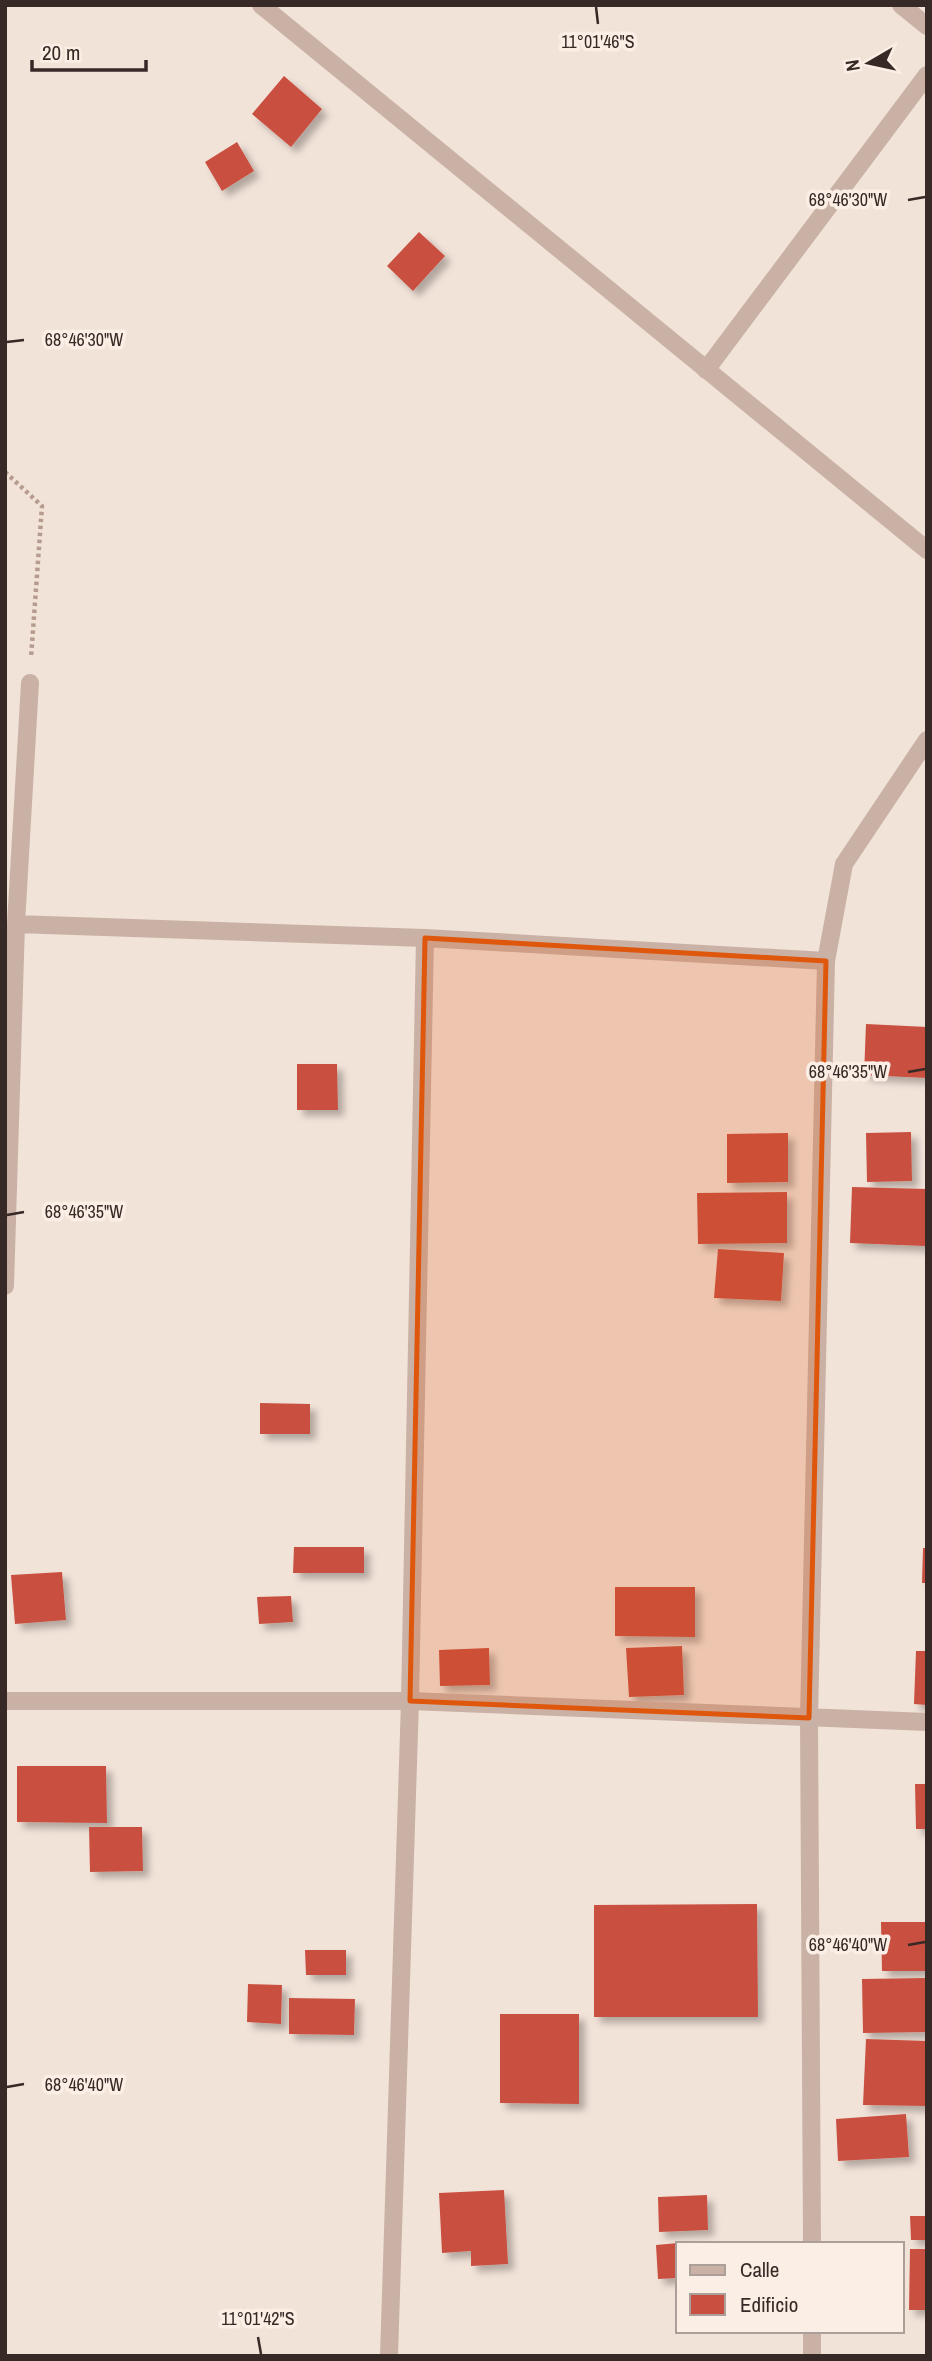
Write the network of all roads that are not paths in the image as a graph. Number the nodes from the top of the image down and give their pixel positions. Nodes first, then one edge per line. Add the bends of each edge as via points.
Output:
1 (261, 5) edge
2 (901, 5) edge
3 (927, 26) edge
4 (927, 75) edge
5 (706, 370) junction
6 (927, 550) edge
7 (30, 683) road end
8 (927, 740) edge
9 (16, 924) junction
10 (425, 938) junction
11 (826, 961) junction
12 (5, 1286) edge
13 (5, 1701) edge
14 (410, 1701) junction
15 (809, 1718) junction
16 (927, 1722) edge
17 (812, 2242) edge
18 (812, 2333) edge
19 (389, 2356) edge
20 (812, 2356) edge

1 - 5 street
2 - 3 street
4 - 5 street
5 - 6 street
7 - 9 street
8 - 11 street via 844,864
9 - 10 street
9 - 12 street
10 - 11 street
10 - 14 street
11 - 15 street
13 - 14 street
14 - 15 street
14 - 19 street
15 - 16 street
15 - 17 street
18 - 20 street

